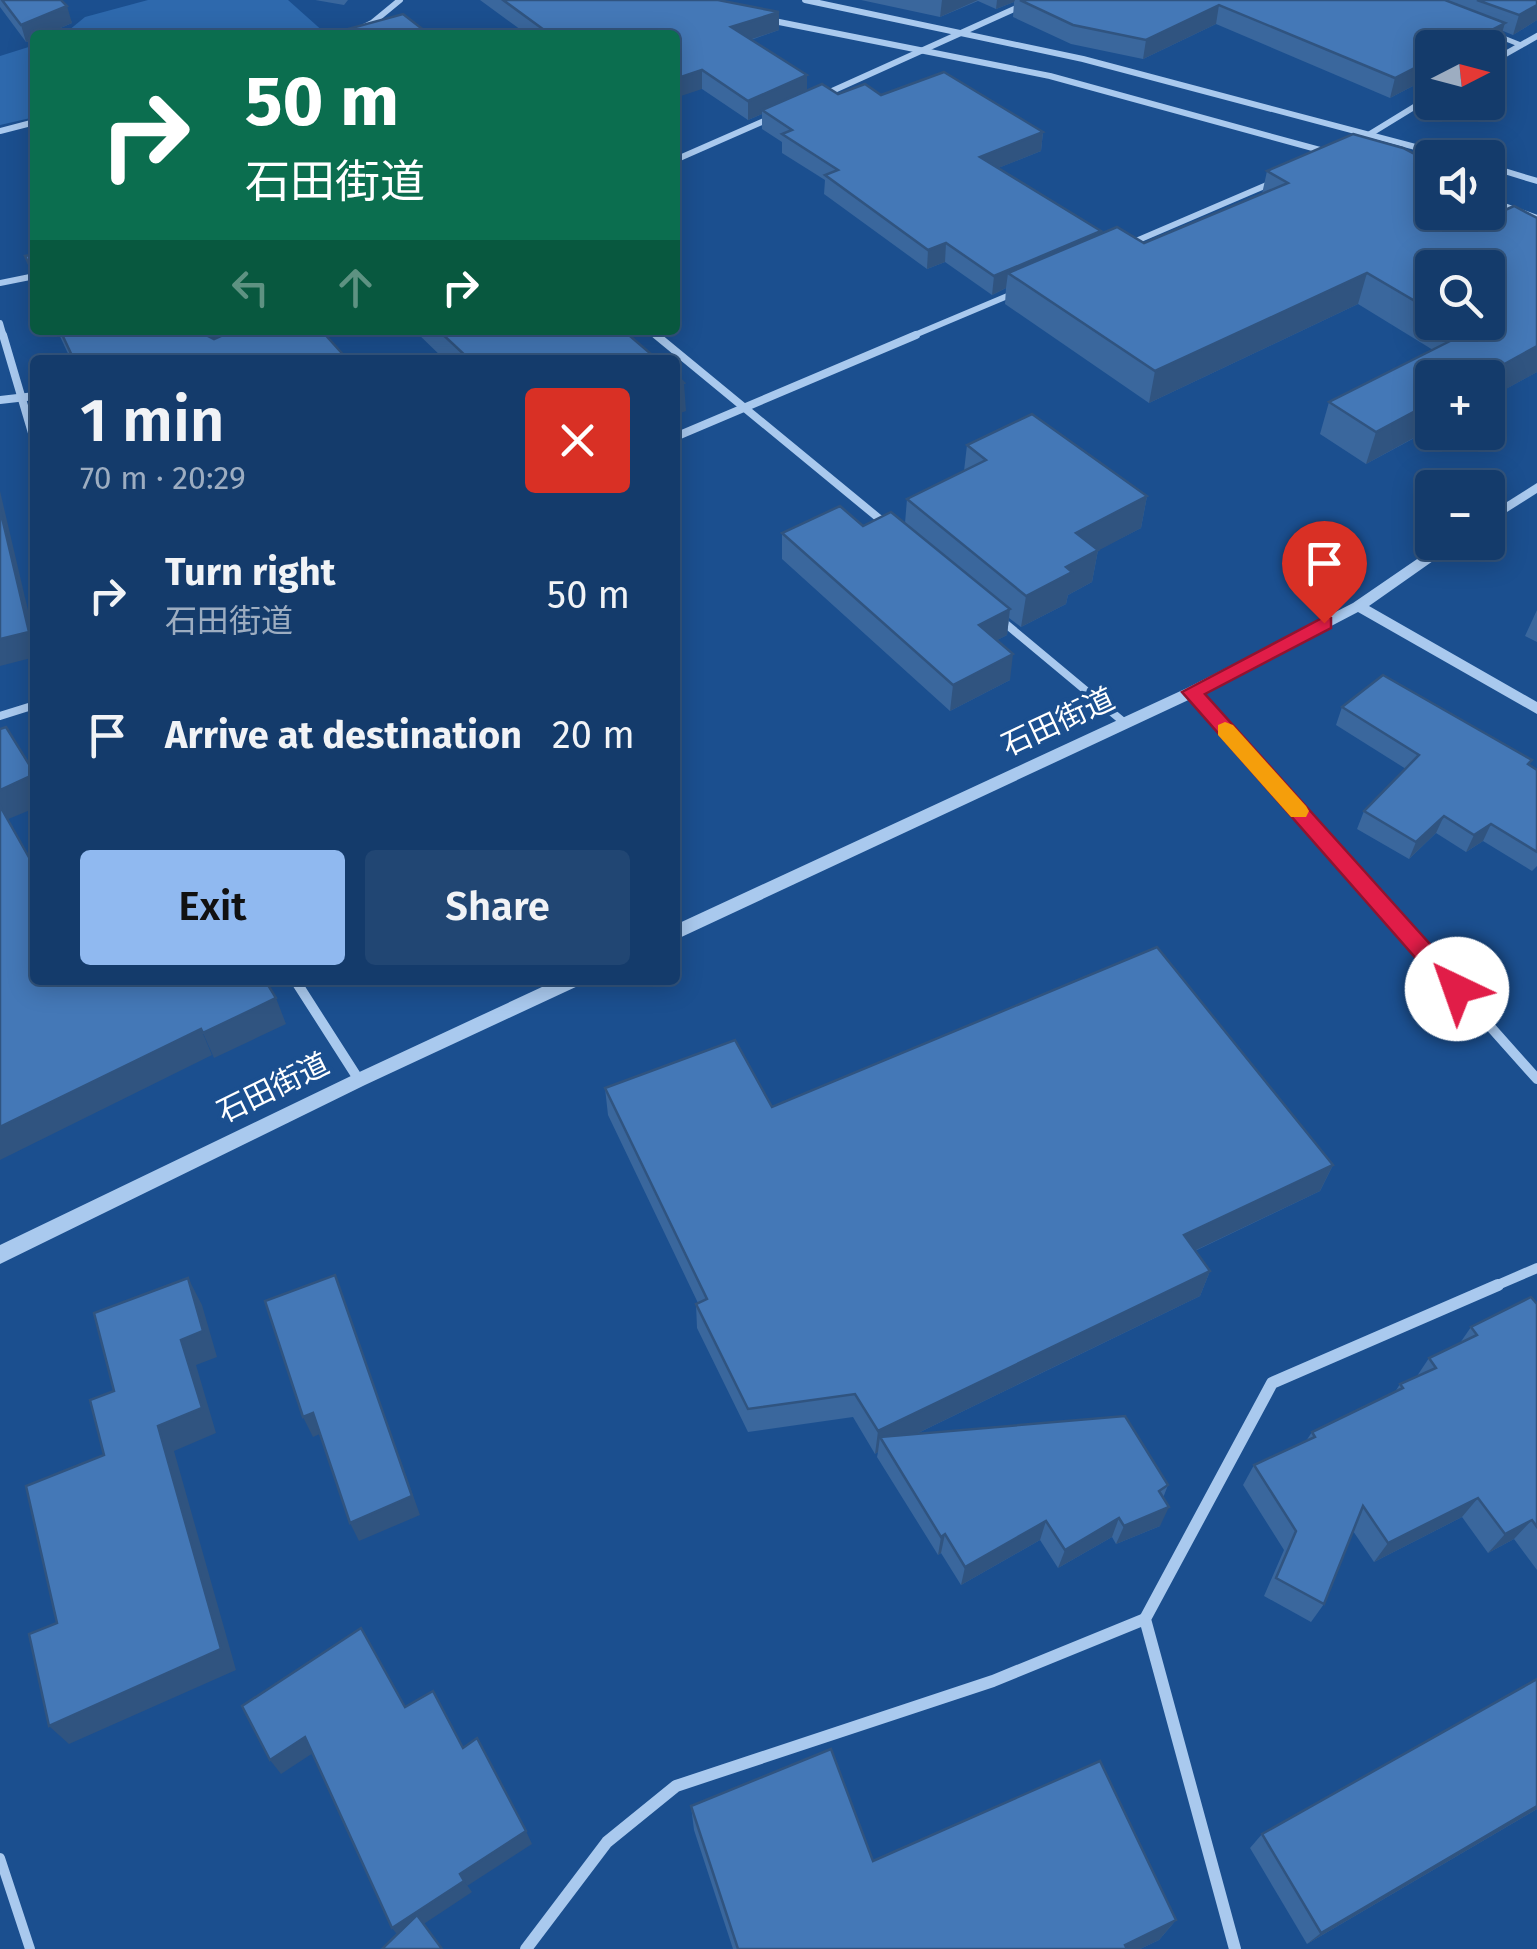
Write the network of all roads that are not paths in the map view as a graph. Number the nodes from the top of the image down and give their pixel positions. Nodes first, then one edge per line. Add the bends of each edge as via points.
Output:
1 (400, 0) edge
2 (805, 0) edge
3 (1034, 0) edge
4 (764, 19) edge
5 (358, 30) edge
6 (962, 33) junction
7 (1537, 36) edge
8 (1505, 38) edge
9 (1521, 45) junction
10 (924, 51) junction
11 (1505, 54) edge
12 (809, 101) edge
13 (1415, 106) edge
14 (791, 110) edge
15 (30, 123) edge
16 (0, 131) edge
17 (1368, 132) junction
18 (1415, 146) edge
19 (1338, 155) junction
20 (680, 158) edge
21 (1320, 163) edge
22 (1505, 171) edge
23 (1284, 178) edge
24 (1537, 181) edge
25 (1505, 206) edge
26 (1537, 218) edge
27 (1122, 247) edge
28 (30, 277) edge
29 (0, 283) edge
30 (1032, 285) edge
31 (0, 323) edge
32 (656, 335) edge
33 (21, 396) junction
34 (30, 396) edge
35 (0, 400) edge
36 (744, 407) junction
37 (30, 427) edge
38 (680, 435) edge
39 (1537, 487) edge
40 (1505, 509) edge
41 (897, 534) edge
42 (1426, 560) edge
43 (1358, 606) junction
44 (989, 610) edge
45 (1192, 692) junction
46 (30, 707) edge
47 (1537, 709) edge
48 (0, 716) edge
49 (1126, 724) junction
50 (680, 931) edge
51 (297, 985) edge
52 (563, 985) edge
53 (1537, 1078) edge
54 (358, 1080) junction
55 (0, 1255) edge
56 (1537, 1268) edge
57 (1144, 1619) junction
58 (0, 1858) edge
59 (30, 1949) edge
60 (526, 1949) edge
61 (1235, 1949) edge

1 - 5 street
2 - 6 street
3 - 6 street
4 - 10 street
6 - 10 street
6 - 17 street
7 - 9 street
8 - 9 lane
9 - 11 street
10 - 12 street
10 - 19 street via 1124,95
13 - 17 street
14 - 20 street
15 - 16 street
17 - 18 street
17 - 19 street
19 - 21 street
22 - 24 street
23 - 27 street
25 - 26 street
28 - 29 street
30 - 36 street
31 - 33 street
32 - 36 street
33 - 34 street
33 - 35 street
33 - 37 street
36 - 38 street
36 - 41 street
39 - 40 street
42 - 43 street, 石田街道
43 - 45 street, 石田街道
43 - 47 street
44 - 49 street
45 - 49 street, 石田街道
45 - 53 street
46 - 48 street
49 - 50 street, 石田街道
51 - 54 street
52 - 54 street, 石田街道
54 - 55 street, 石田街道
56 - 57 street via 1272,1382
57 - 60 street via 993,1681 676,1786 606,1842
57 - 61 street
58 - 59 lane

